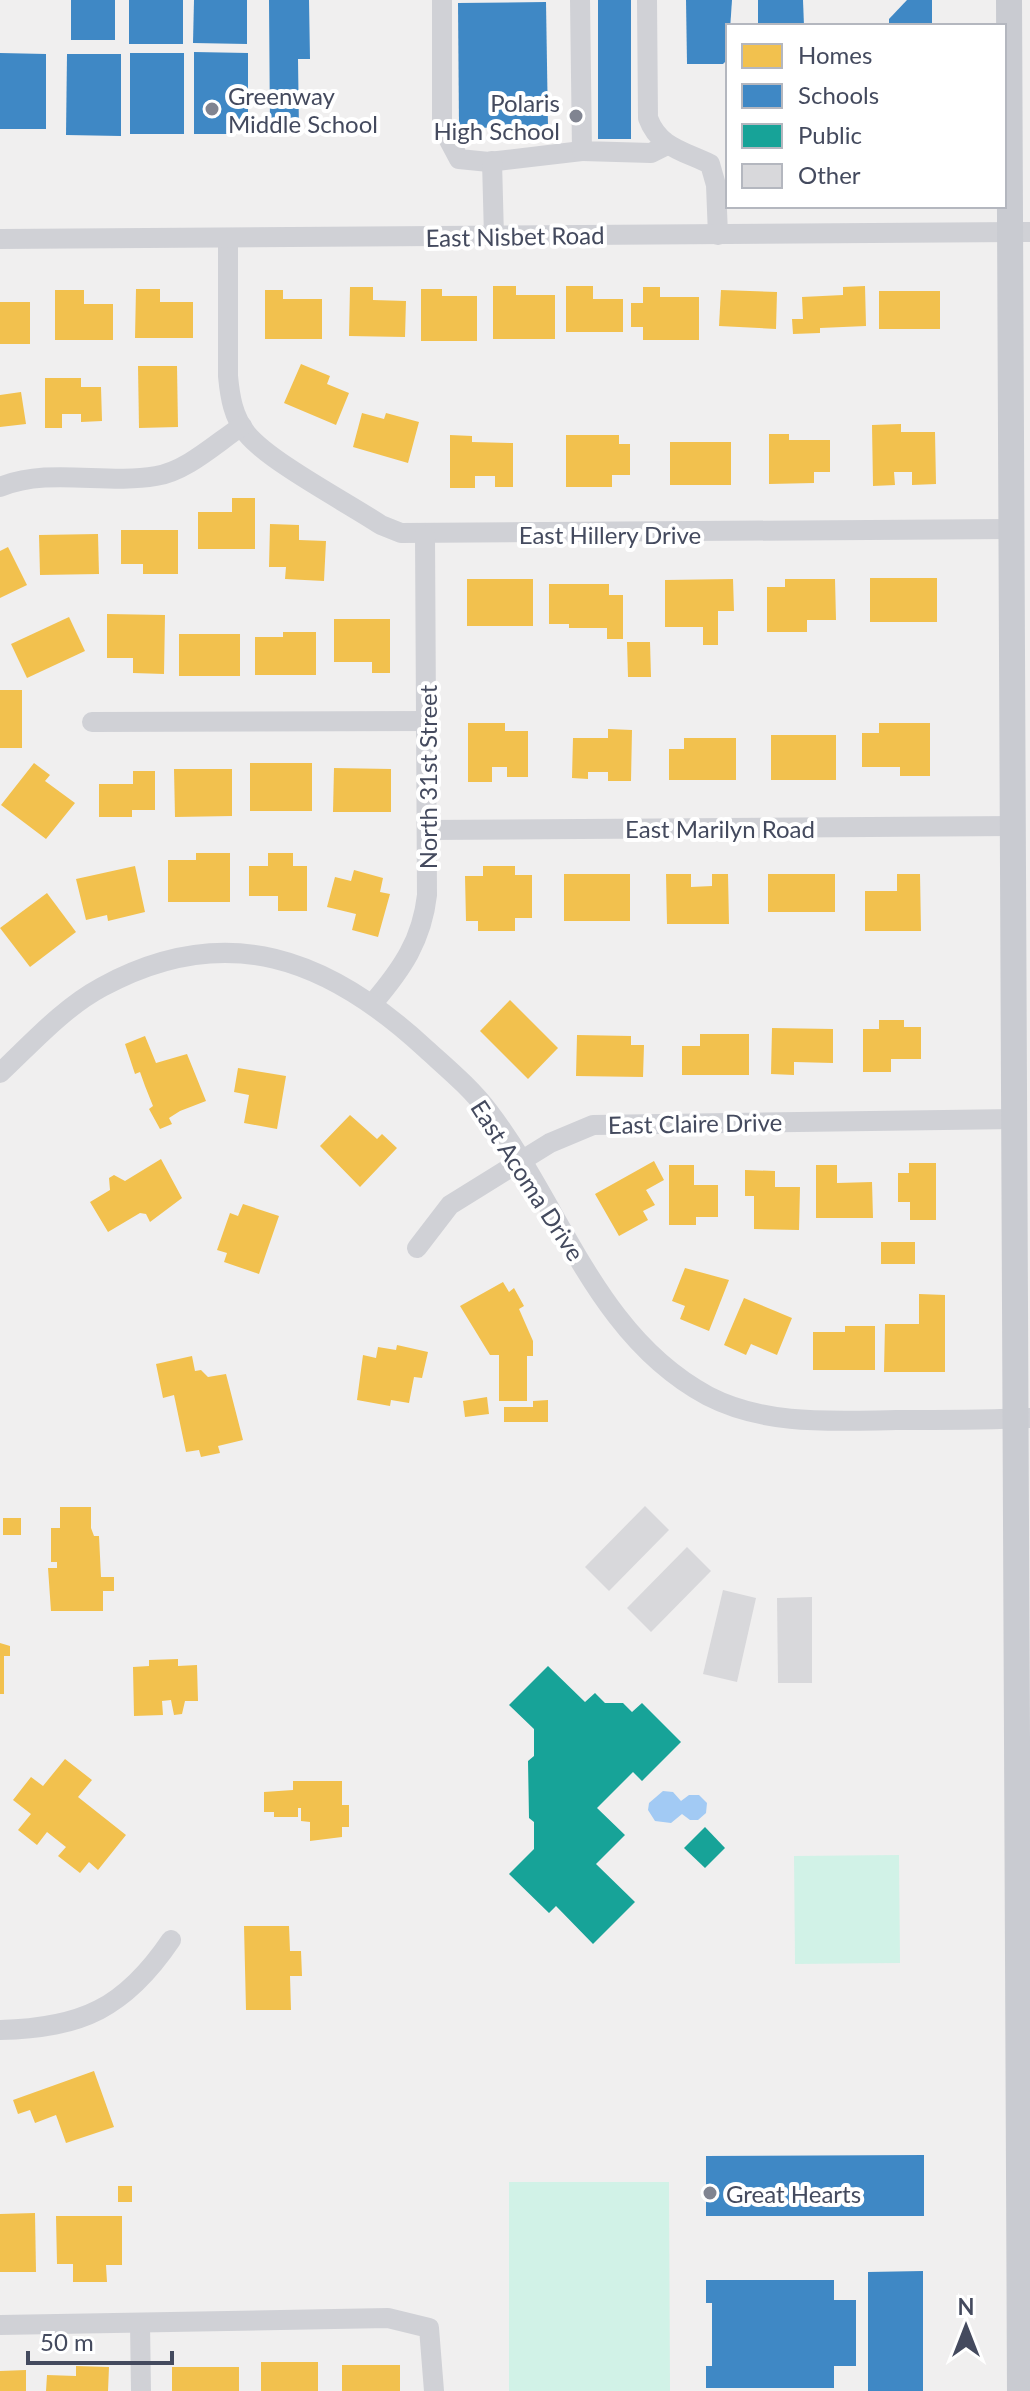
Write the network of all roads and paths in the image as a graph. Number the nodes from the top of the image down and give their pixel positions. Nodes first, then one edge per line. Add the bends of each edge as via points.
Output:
1 (442, 0) edge
2 (580, 0) edge
3 (647, 0) edge
4 (1009, 0) edge
5 (1019, 51) edge
6 (667, 145) junction
7 (582, 151) junction
8 (492, 161) junction
9 (1019, 232) edge
10 (718, 235) junction
11 (494, 237) junction
12 (228, 238) junction
13 (0, 239) edge
14 (242, 426) junction
15 (0, 487) edge
16 (1011, 529) junction
17 (425, 535) junction
18 (1022, 695) edge
19 (427, 721) junction
20 (92, 722) dead end
21 (1014, 826) junction
22 (427, 830) junction
23 (1023, 980) edge
24 (373, 1003) junction
25 (0, 1073) edge
26 (1016, 1119) junction
27 (520, 1161) junction
28 (417, 1248) dead end
29 (1022, 1418) edge
30 (171, 1940) dead end
31 (0, 2030) edge
32 (140, 2323) junction
33 (0, 2325) edge
34 (141, 2391) edge
35 (434, 2391) edge
36 (1020, 2391) edge

1 - 8 street via 442,127 459,159
2 - 7 street
3 - 6 street via 648,118 654,134
4 - 5 main road
5 - 9 main road
6 - 7 street via 651,153
6 - 10 street via 710,164
7 - 8 street
8 - 11 street
9 - 10 street, East Nisbet Road
9 - 16 main road
10 - 11 street, East Nisbet Road
11 - 12 street, East Nisbet Road
12 - 13 street, East Nisbet Road
12 - 14 street via 228,376 230,398
14 - 15 street via 189,462 157,476 27,479
14 - 17 street, East Hillery Drive via 271,453 381,525
16 - 17 street, East Hillery Drive
16 - 18 main road
17 - 19 street, North 31st Street
18 - 21 main road
19 - 20 street
19 - 22 street, North 31st Street
21 - 22 street, East Marilyn Road
21 - 23 main road
22 - 24 street, North 31st Street via 424,922 415,947
23 - 26 main road
24 - 25 street, East Acoma Drive via 326,975 265,956 236,952 173,960 148,966 89,995
24 - 27 street, East Acoma Drive via 469,1089
26 - 27 street, East Claire Drive via 614,1122 576,1130
26 - 29 main road
27 - 28 street, East Claire Drive via 450,1205
27 - 29 street, East Acoma Drive via 624,1329 667,1370 710,1396 798,1420
29 - 36 main road
30 - 31 street via 123,1997 88,2018
32 - 33 street
32 - 34 street
32 - 35 street via 388,2318 429,2328

